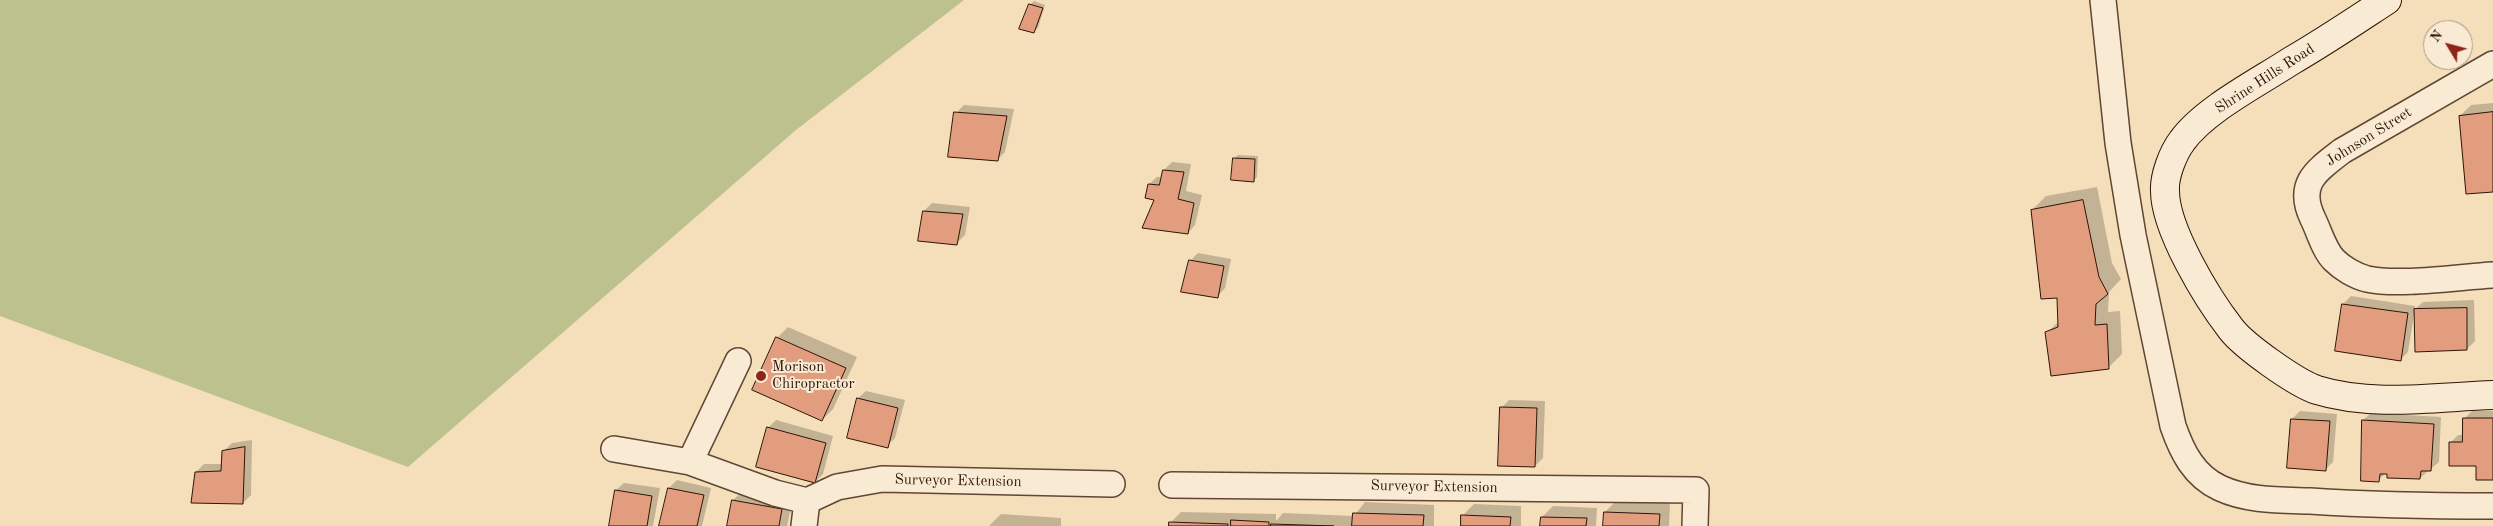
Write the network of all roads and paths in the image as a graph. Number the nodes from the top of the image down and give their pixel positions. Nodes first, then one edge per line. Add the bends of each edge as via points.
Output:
1 (2103, 0) edge
2 (2387, 0) edge
3 (2493, 64) edge
4 (2493, 275) edge
5 (738, 361) dead end
6 (2493, 395) edge
7 (614, 449) dead end
8 (690, 462) junction
9 (1112, 484) dead end
10 (1172, 485) dead end
11 (807, 502) junction
12 (2493, 506) edge
13 (804, 526) edge
14 (1695, 526) edge

1 - 12 street via 2118,142 2133,235 2174,426 2183,453 2192,465 2220,488 2254,498 2387,506
2 - 6 street, Shrine Hills Road via 2229,100 2198,124 2182,141 2171,164 2164,189 2167,211 2198,279 2232,331 2277,367 2314,389 2344,398 2371,399
3 - 4 street, Johnson Street via 2342,151 2311,178 2306,191 2307,206 2332,259 2355,274 2385,281
5 - 8 street
7 - 8 street
8 - 11 street
9 - 11 street, Surveyor Extension via 882,479 837,487
10 - 14 street, Surveyor Extension via 1696,490
11 - 13 street

